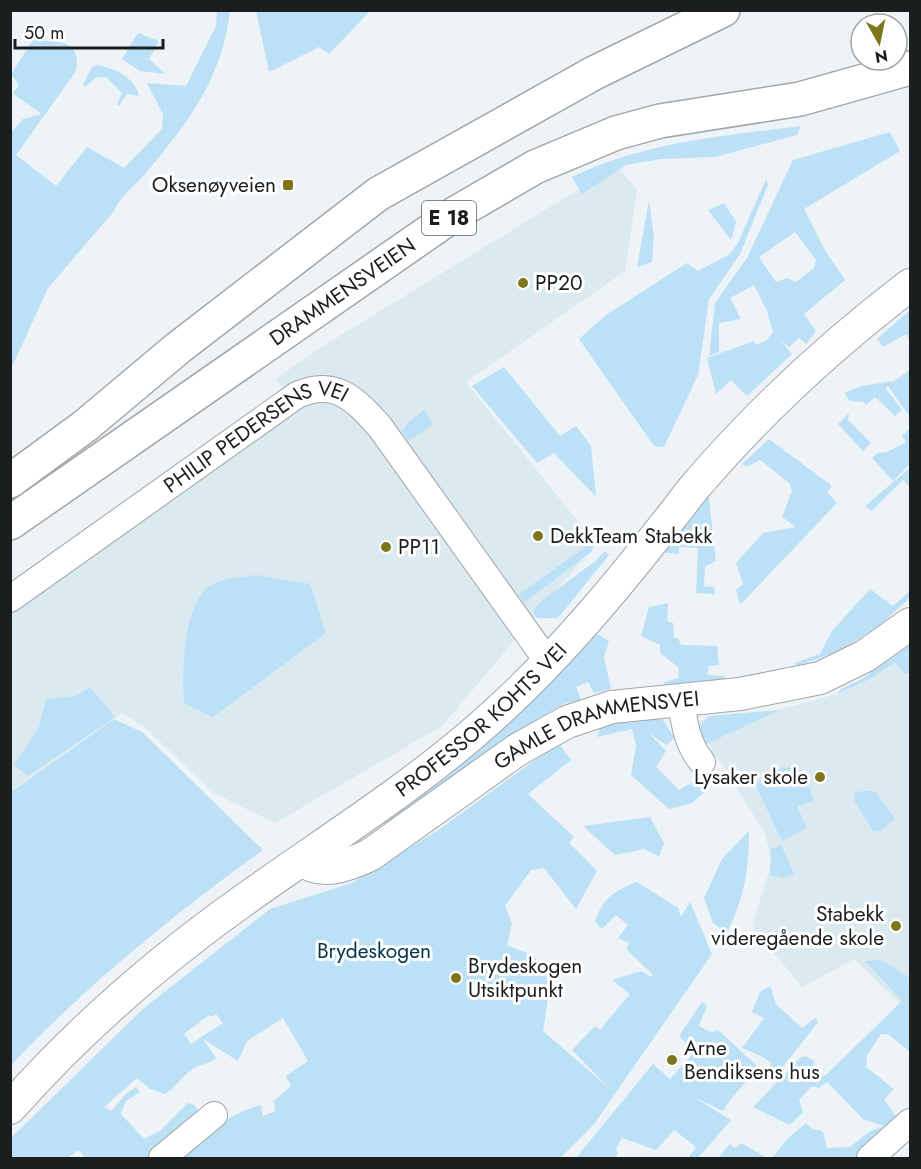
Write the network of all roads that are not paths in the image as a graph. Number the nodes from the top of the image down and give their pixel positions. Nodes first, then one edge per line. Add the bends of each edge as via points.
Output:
1 (723, 10) edge
2 (910, 68) edge
3 (910, 285) edge
4 (10, 481) edge
5 (10, 523) edge
6 (10, 599) edge
7 (910, 624) edge
8 (548, 662) junction
9 (681, 700) junction
10 (702, 762) dead end
11 (302, 860) junction
12 (10, 1108) edge
13 (214, 1115) dead end
14 (910, 1122) edge
15 (162, 1158) edge
16 (870, 1158) edge

1 - 4 highway, E 18 via 594,73 378,194
2 - 5 highway, DRAMMENSVEIEN / E 18 via 800,99 660,121 585,144 535,166 456,213
3 - 8 main road, PROFESSOR KOHTS VEI via 805,375 722,456
6 - 8 street, PHILIP PEDERSENS VEI via 297,395 312,388 329,388 353,399 380,427
7 - 9 main road, GAMLE DRAMMENSVEI via 865,656 820,678 767,690
8 - 11 main road, PROFESSOR KOHTS VEI via 461,744
9 - 10 street via 685,730
9 - 11 main road, GAMLE DRAMMENSVEI via 612,707 567,722 517,750 370,855 332,868 311,867
11 - 12 main road, PROFESSOR KOHTS VEI via 179,948 117,999
13 - 15 street
14 - 16 street

